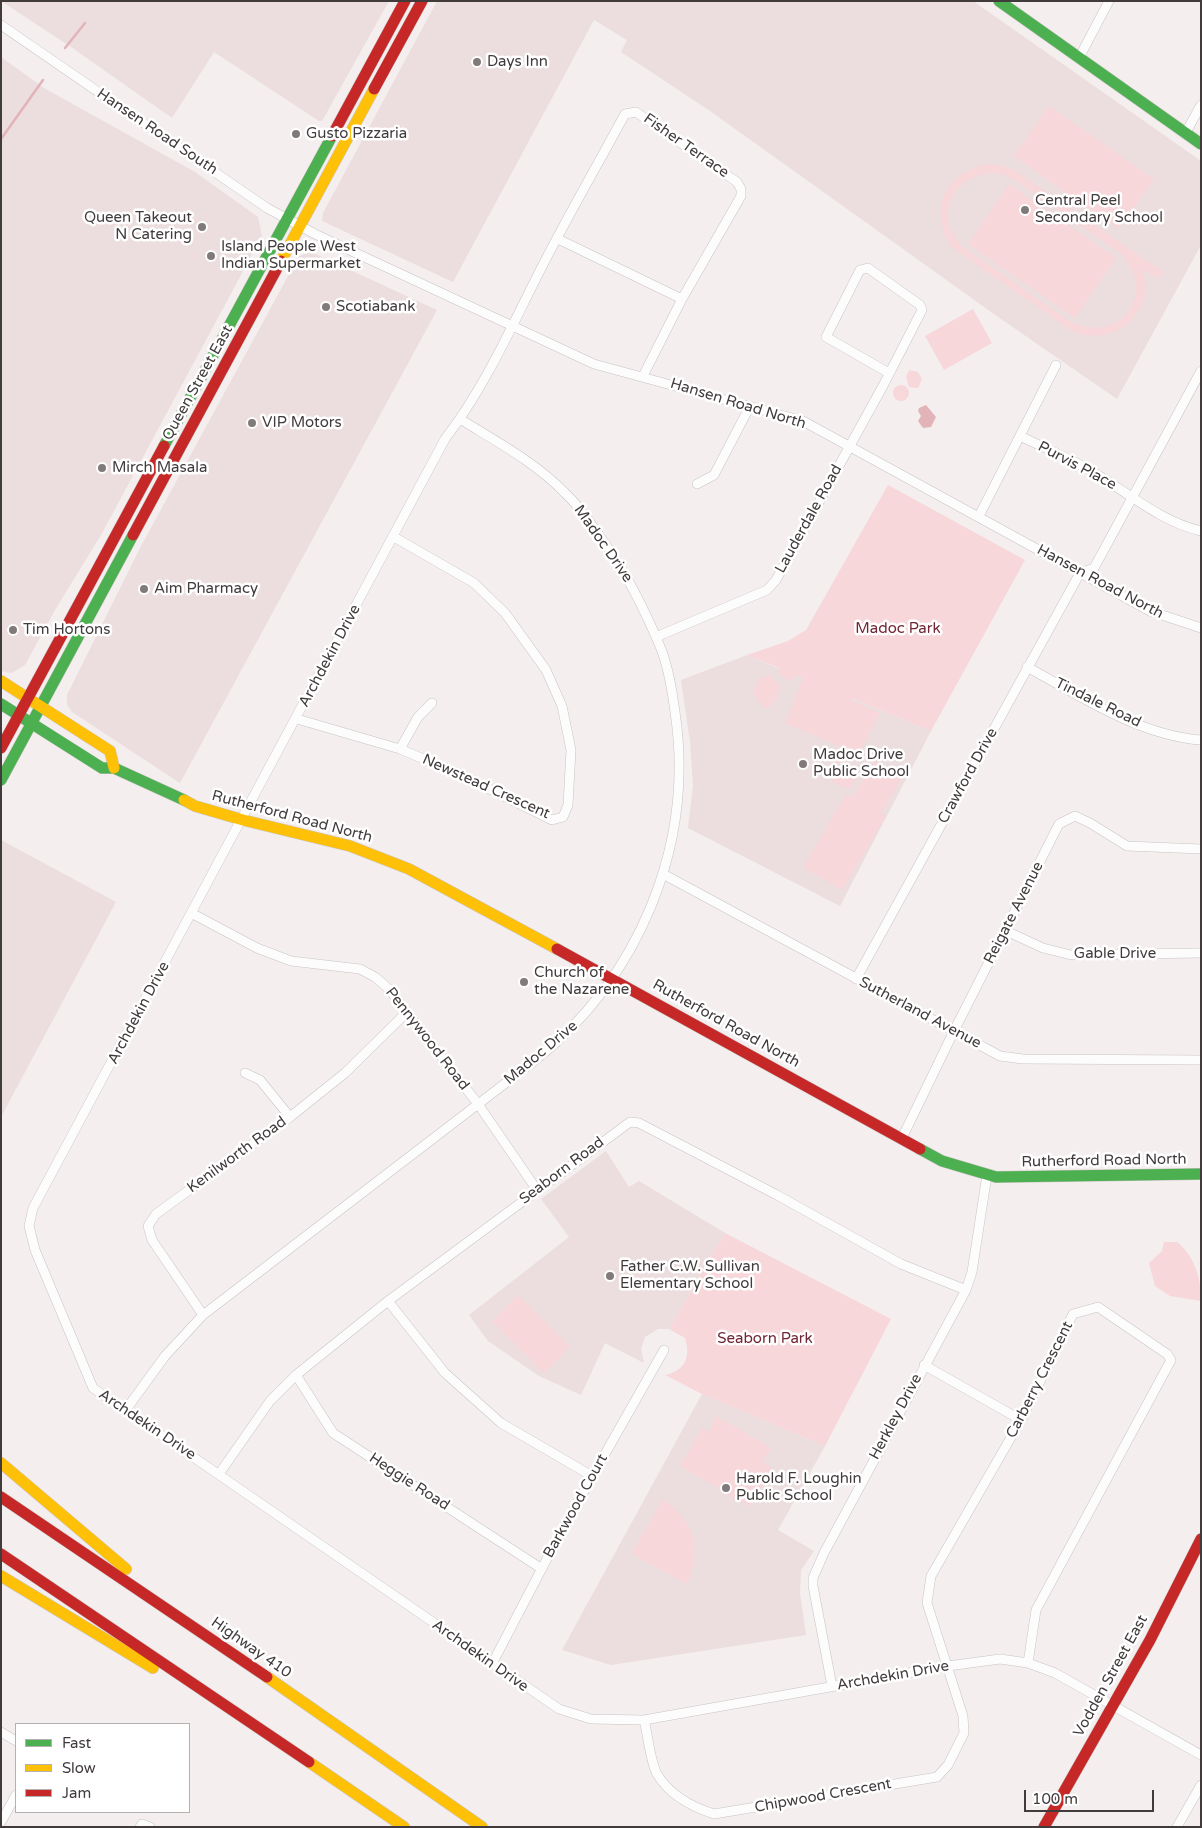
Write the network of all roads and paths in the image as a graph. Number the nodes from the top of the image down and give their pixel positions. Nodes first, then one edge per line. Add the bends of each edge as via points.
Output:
1 (405, 1) edge
2 (422, 1) edge
3 (999, 1) edge
4 (1109, 1) edge
5 (1, 25) edge
6 (1079, 58) junction
7 (1201, 105) edge
8 (1185, 134) junction
9 (1201, 144) edge
10 (286, 219) junction
11 (300, 226) junction
12 (315, 234) joint
13 (558, 239) junction
14 (682, 299) junction
15 (512, 327) junction
16 (1056, 365) dead end
17 (1201, 371) edge
18 (889, 373) junction
19 (643, 376) junction
20 (750, 406) junction
21 (460, 420) junction
22 (1020, 436) junction
23 (849, 446) junction
24 (697, 484) dead end
25 (1134, 498) junction
26 (979, 516) junction
27 (1201, 530) edge
28 (394, 537) junction
29 (1080, 573) junction
30 (1201, 628) edge
31 (656, 637) junction
32 (1027, 667) junction
33 (1, 681) edge
34 (28, 698) junction
35 (432, 703) dead end
36 (1, 704) edge
37 (41, 707) junction
38 (19, 715) junction
39 (297, 719) junction
40 (32, 724) junction
41 (1201, 740) edge
42 (1, 748) edge
43 (400, 749) junction
44 (114, 768) junction
45 (1, 780) edge
46 (242, 820) junction
47 (1201, 849) edge
48 (663, 874) junction
49 (192, 914) junction
50 (1004, 930) junction
51 (1201, 953) edge
52 (613, 978) junction
53 (856, 979) junction
54 (406, 1013) junction
55 (954, 1031) junction
56 (1201, 1060) edge
57 (245, 1073) dead end
58 (478, 1104) junction
59 (290, 1117) junction
60 (902, 1138) junction
61 (1201, 1174) edge
62 (987, 1175) junction
63 (537, 1190) junction
64 (966, 1290) junction
65 (388, 1301) junction
66 (203, 1315) junction
67 (664, 1350) dead end
68 (924, 1365) junction
69 (296, 1375) junction
70 (125, 1411) junction
71 (1021, 1420) junction
72 (1, 1463) edge
73 (219, 1474) junction
74 (592, 1476) junction
75 (1, 1497) edge
76 (1201, 1539) edge
77 (1, 1554) edge
78 (542, 1569) junction
79 (1, 1576) edge
80 (148, 1595) junction
81 (1028, 1663) junction
82 (492, 1664) junction
83 (948, 1666) junction
84 (832, 1686) junction
85 (220, 1701) junction
86 (1111, 1706) junction
87 (644, 1720) junction
88 (1, 1732) edge
89 (15, 1740) edge
90 (1201, 1755) edge
91 (1201, 1785) edge
92 (15, 1797) edge
93 (1, 1822) edge
94 (140, 1827) edge
95 (150, 1827) edge
96 (404, 1827) edge
97 (482, 1827) edge
98 (1044, 1827) edge
99 (1177, 1827) edge

1 - 10 main road, Queen Street East
2 - 11 main road, Queen Street East
3 - 6 main road
4 - 6 street
5 - 10 street, Hansen Road South
6 - 8 main road
7 - 8 street
8 - 9 main road
10 - 11 street, Hansen Road South
10 - 34 main road, Queen Street East
11 - 12 street, Hansen Road South
11 - 37 main road, Queen Street East
12 - 15 street, Hansen Road North
13 - 14 street
13 - 14 street, Fisher Terrace via 625,114 636,112 737,182 741,189 741,196
13 - 15 street, Fisher Terrace
14 - 19 street, Fisher Terrace
15 - 19 street, Hansen Road North via 594,364
15 - 21 street, Archdekin Drive
16 - 22 street, Purvis Place
17 - 25 street
18 - 18 street, Lauderdale Road via 922,310 920,305 864,268 860,270 826,337
18 - 23 street, Lauderdale Road
19 - 20 street, Hansen Road North
20 - 23 street, Hansen Road North via 803,421
20 - 24 street via 714,476
21 - 28 street, Archdekin Drive via 445,439
21 - 31 street, Madoc Drive via 531,462 566,493 591,522 630,580
22 - 25 street, Purvis Place via 1092,471
22 - 26 street, Purvis Place
23 - 26 street, Hansen Road North
23 - 31 street, Lauderdale Road via 776,580 767,590
25 - 27 street, Purvis Place via 1188,528
25 - 29 street via 1094,568
26 - 29 street, Hansen Road North
28 - 39 street, Archdekin Drive
28 - 43 street, Newstead Crescent via 474,583 505,613 546,670 562,706 571,750 568,805 563,817 552,820
29 - 30 street, Hansen Road North via 1150,611
29 - 32 street, Crawford Drive
31 - 48 street, Madoc Drive via 671,684 680,760 674,831
32 - 41 street, Tindale Road via 1117,715 1175,735
32 - 53 street, Crawford Drive
33 - 34 main road
34 - 37 main road
34 - 38 main road, Queen Street East
35 - 43 street via 418,716
36 - 38 main road, Rutherford Road North
37 - 40 main road, Queen Street East
37 - 44 main road via 110,751
38 - 40 main road, Rutherford Road North
38 - 42 main road, Queen Street East
39 - 43 street, Newstead Crescent
39 - 46 street, Archdekin Drive
40 - 44 main road, Rutherford Road North via 102,768
40 - 45 main road, Queen Street East
44 - 46 main road, Rutherford Road North via 195,806
46 - 49 street, Archdekin Drive
46 - 52 main road, Rutherford Road North via 350,846 409,870
47 - 50 street, Reigate Avenue via 1127,846 1083,819 1075,816 1067,819 1059,824
48 - 52 street, Madoc Drive via 646,920
48 - 53 street, Sutherland Avenue
49 - 54 street, Pennywood Road via 257,948 291,961 360,969 389,989
49 - 70 street, Archdekin Drive via 33,1208 29,1226 35,1250 93,1388
50 - 51 street, Gable Drive via 1043,948 1071,955
50 - 55 street, Reigate Avenue
52 - 58 street, Madoc Drive via 572,1030
52 - 60 main road, Rutherford Road North
53 - 55 street, Sutherland Avenue
54 - 58 street, Pennywood Road
54 - 59 street, Kenilworth Road via 345,1072
55 - 56 street, Sutherland Avenue via 1000,1056 1024,1060
55 - 60 street, Reigate Avenue
57 - 59 street via 260,1080
58 - 63 street, Pennywood Road
58 - 66 street, Madoc Drive
59 - 66 street, Kenilworth Road via 156,1214 148,1226 152,1240
60 - 62 main road, Rutherford Road North via 942,1161
61 - 62 main road, Rutherford Road North
62 - 64 street, Herkley Drive via 972,1272
63 - 64 street, Seaborn Road via 622,1126 630,1122 639,1123 778,1194 901,1264
63 - 65 street, Seaborn Road
64 - 68 street, Herkley Drive
65 - 69 street, Seaborn Road
65 - 74 street via 445,1373 502,1423
66 - 70 street, Madoc Drive via 165,1356
67 - 74 street, Barkwood Court
68 - 71 street
68 - 84 street, Herkley Drive via 813,1578
69 - 73 street, Seaborn Road via 270,1401
69 - 78 street, Heggie Road via 333,1432
70 - 73 street, Archdekin Drive
71 - 81 street, Carberry Crescent via 1073,1314 1098,1307 1167,1354 1170,1360 1036,1610
71 - 83 street, Carberry Crescent via 932,1576 927,1603
72 - 80 main road via 137,1578
73 - 82 street, Archdekin Drive
74 - 78 street, Barkwood Court
75 - 80 main road, Highway 410
76 - 86 main road, Vodden Street East via 1150,1640
77 - 85 main road
78 - 82 street, Barkwood Court
79 - 85 main road via 202,1698
80 - 97 main road, Highway 410
81 - 83 street, Archdekin Drive via 1000,1659
81 - 86 street, Archdekin Drive via 1055,1673
82 - 87 street, Archdekin Drive via 559,1709 591,1719
83 - 84 street, Archdekin Drive
83 - 87 street, Chipwood Crescent via 963,1716 964,1733 948,1765 937,1777 922,1780 714,1814 687,1802 668,1788 657,1773
84 - 87 street, Archdekin Drive
85 - 96 main road
86 - 90 street, Archdekin Drive
86 - 98 main road, Vodden Street East
88 - 89 street
91 - 99 street
92 - 93 street
94 - 95 street via 142,1824

